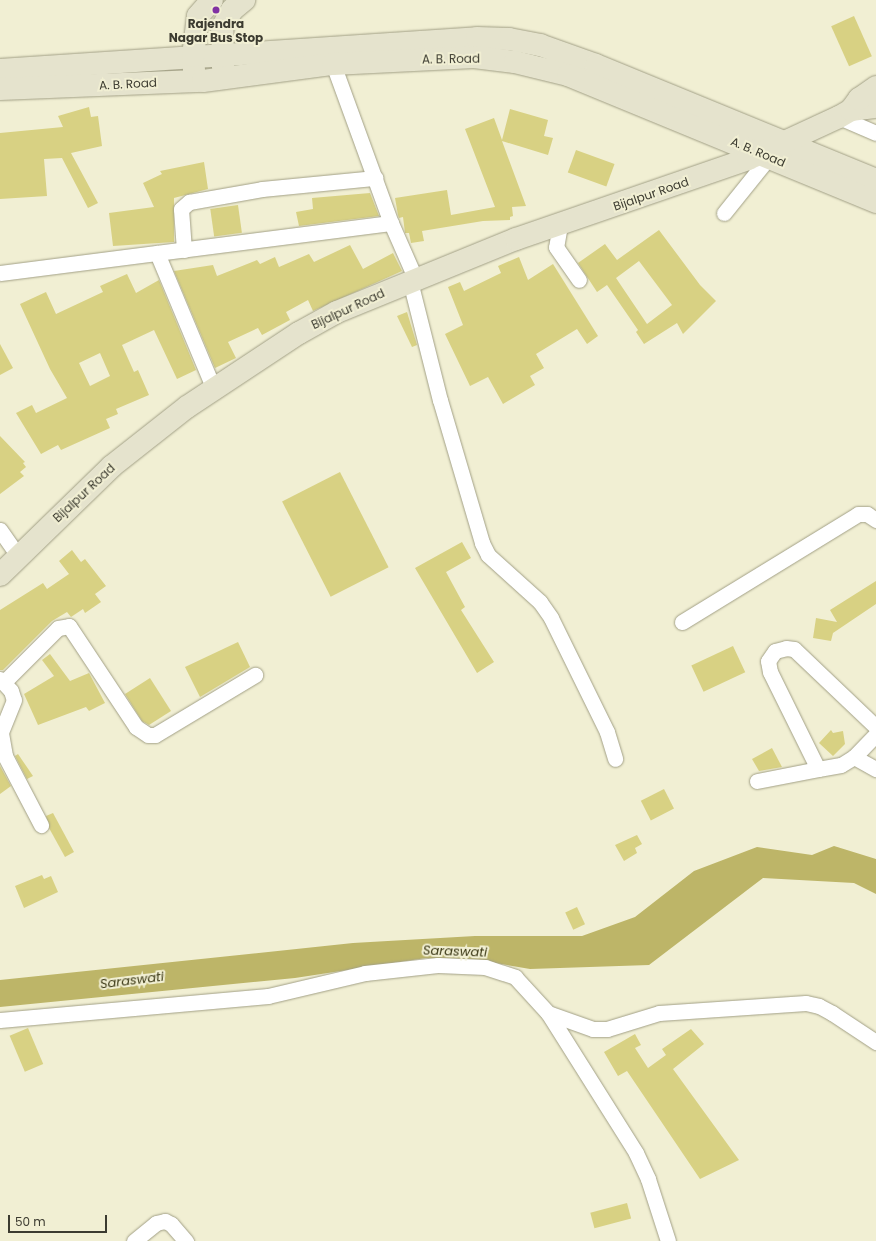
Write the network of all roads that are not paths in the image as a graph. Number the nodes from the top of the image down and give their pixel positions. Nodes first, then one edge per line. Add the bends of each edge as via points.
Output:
1 (212, 0) edge
2 (244, 0) edge
3 (222, 53) junction
4 (193, 56) junction
5 (333, 64) junction
6 (0, 70) edge
7 (225, 78) junction
8 (196, 81) junction
9 (876, 87) edge
10 (0, 89) edge
11 (876, 107) edge
12 (845, 113) junction
13 (874, 130) edge
14 (787, 142) junction
15 (765, 156) junction
16 (375, 178) junction
17 (876, 180) edge
18 (876, 202) edge
19 (724, 213) dead end
20 (391, 223) junction
21 (560, 225) junction
22 (184, 250) junction
23 (157, 253) junction
24 (0, 273) edge
25 (579, 280) dead end
26 (413, 281) junction
27 (214, 389) junction
28 (876, 520) edge
29 (0, 530) edge
30 (18, 556) junction
31 (0, 575) edge
32 (682, 622) dead end
33 (255, 675) dead end
34 (2, 681) edge
35 (876, 728) edge
36 (876, 734) edge
37 (2, 757) edge
38 (854, 757) junction
39 (615, 759) dead end
40 (818, 769) junction
41 (876, 769) edge
42 (756, 781) dead end
43 (41, 825) dead end
44 (548, 1013) junction
45 (0, 1020) edge
46 (876, 1042) edge
47 (134, 1241) edge
48 (186, 1241) edge
49 (668, 1241) edge

1 - 4 main road via 198,16
2 - 3 main road via 232,10 222,28
3 - 4 main road, A. B. Road
3 - 7 main road
3 - 14 main road, A. B. Road via 477,38 509,39 540,45 596,65
4 - 6 main road, A. B. Road
4 - 8 main road
5 - 7 main road, A. B. Road
5 - 15 main road, A. B. Road via 474,57 515,62 568,75
5 - 16 street
7 - 8 main road, A. B. Road
8 - 10 main road, A. B. Road
9 - 12 main road
11 - 12 main road
12 - 13 street
12 - 14 main road, Bijalpur Road
14 - 15 main road, Bijalpur Road
14 - 17 main road, A. B. Road
15 - 18 main road, A. B. Road
15 - 19 street
15 - 21 main road, Bijalpur Road
16 - 20 street
16 - 22 street via 262,189 189,202 181,209
20 - 22 street
20 - 26 street
21 - 25 street via 556,247
21 - 26 main road, Bijalpur Road
22 - 23 street
23 - 24 street
23 - 27 street
26 - 27 main road, Bijalpur Road via 337,312 299,332
26 - 39 street via 440,400 482,543 488,555 540,602 551,618 607,732
27 - 30 main road, Bijalpur Road via 112,466
28 - 32 street via 867,514 858,514
29 - 30 street
30 - 31 main road, Bijalpur Road
33 - 34 street via 155,735 142,732 136,727 69,626 58,628
34 - 37 street via 14,700 1,733
35 - 40 street via 794,649 786,648 775,652 768,662 770,672
36 - 38 street
37 - 43 street
38 - 40 street via 840,765
38 - 41 street
40 - 42 street
44 - 45 street via 515,977 485,967 438,965 365,973 268,996
44 - 46 street via 593,1029 607,1029 659,1013 806,1003 832,1013
44 - 49 street via 636,1153 648,1179
47 - 48 street via 156,1223 164,1221 171,1224

